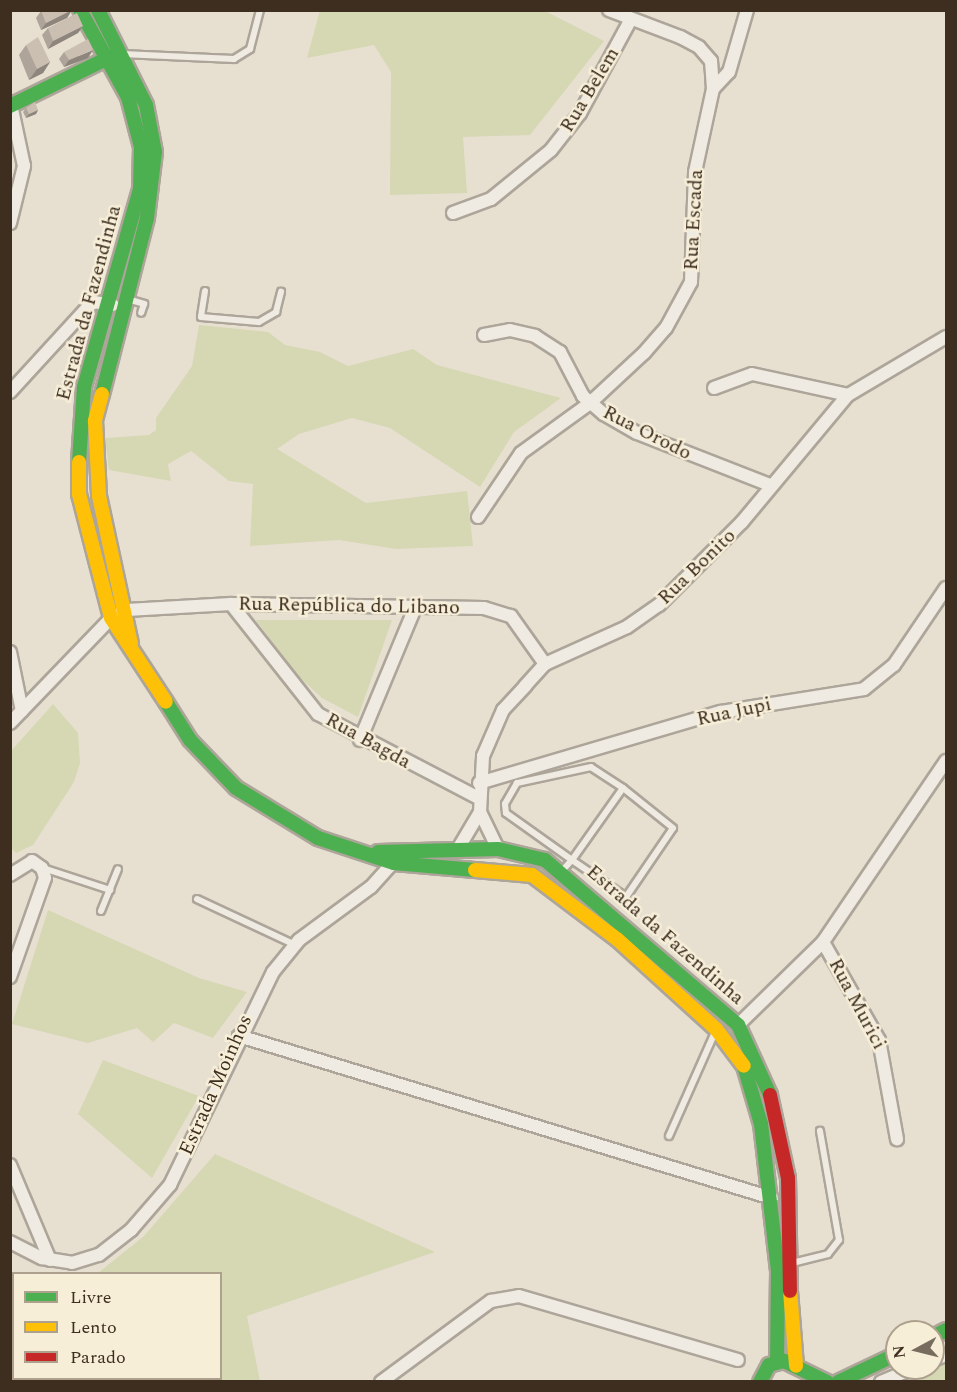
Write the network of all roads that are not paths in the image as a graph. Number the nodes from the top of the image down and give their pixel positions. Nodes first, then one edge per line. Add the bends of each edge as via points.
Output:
1 (80, 10) edge
2 (98, 10) edge
3 (260, 10) edge
4 (609, 10) edge
5 (747, 10) edge
6 (631, 19) junction
7 (118, 53) junction
8 (103, 59) junction
9 (713, 89) junction
10 (11, 106) edge
11 (453, 213) dead end
12 (10, 223) edge
13 (205, 291) dead end
14 (282, 292) dead end
15 (106, 303) junction
16 (121, 303) junction
17 (141, 313) dead end
18 (484, 335) dead end
19 (946, 337) edge
20 (714, 388) dead end
21 (10, 392) edge
22 (848, 395) junction
23 (590, 403) junction
24 (770, 485) junction
25 (478, 517) dead end
26 (946, 588) edge
27 (231, 604) junction
28 (127, 610) junction
29 (414, 610) junction
30 (111, 618) junction
31 (131, 645) junction
32 (10, 652) edge
33 (545, 664) junction
34 (12, 666) edge
35 (22, 711) junction
36 (10, 723) edge
37 (360, 740) junction
38 (946, 761) edge
39 (480, 783) junction
40 (622, 788) junction
41 (479, 798) junction
42 (480, 812) junction
43 (458, 849) junction
44 (498, 849) junction
45 (398, 857) junction
46 (572, 860) junction
47 (42, 868) junction
48 (118, 868) dead end
49 (562, 871) junction
50 (10, 875) edge
51 (110, 890) junction
52 (197, 899) dead end
53 (101, 911) dead end
54 (823, 942) junction
55 (295, 945) junction
56 (10, 977) edge
57 (738, 1025) junction
58 (716, 1029) junction
59 (239, 1036) junction
60 (820, 1131) dead end
61 (669, 1136) dead end
62 (897, 1139) dead end
63 (10, 1165) edge
64 (772, 1198) junction
65 (10, 1242) edge
66 (50, 1260) junction
67 (79, 1261) junction
68 (792, 1263) junction
69 (71, 1272) edge
70 (738, 1360) dead end
71 (885, 1360) edge
72 (777, 1362) junction
73 (800, 1372) edge
74 (848, 1380) edge
75 (381, 1382) edge
76 (760, 1382) edge
77 (827, 1382) edge

1 - 8 main road, Estrada da Fazendinha
2 - 7 main road, Estrada da Fazendinha
3 - 7 lane via 249,49 234,59
4 - 6 street, Rua Escada
5 - 9 street via 729,72
6 - 9 street, Rua Escada via 699,47 711,61
6 - 11 street, Rua Belem via 580,113 551,150 491,199
7 - 8 main road
7 - 16 main road, Estrada da Fazendinha via 146,105 155,152 147,218
8 - 10 main road
8 - 15 main road, Estrada da Fazendinha via 128,97 141,147 140,189
9 - 23 street, Rua Escada via 695,172 691,282 666,328
10 - 12 street via 24,166
13 - 14 lane via 201,317 259,322 276,312
15 - 16 street
15 - 21 street via 88,307
15 - 30 main road, Estrada da Fazendinha via 84,387 77,451 80,494
16 - 17 lane via 144,304
16 - 28 main road, Estrada da Fazendinha via 100,393 94,449 99,496
18 - 23 street, Rua Orodo via 522,330 552,344
19 - 22 street
20 - 22 street via 752,374
22 - 24 street, Rua Bonito
23 - 24 street, Rua Orodo via 638,433
23 - 25 street, Rua Escada via 521,453
24 - 33 street, Rua Bonito via 687,582 659,605 627,627
26 - 39 street, Rua Jupi via 894,665 864,689 721,712
27 - 28 street, Rua República do Libano
27 - 29 street, Rua República do Libano
27 - 37 street, Rua Bagda via 318,714
28 - 30 street
28 - 31 main road, Estrada da Fazendinha
29 - 33 street, Rua República do Libano via 501,611 511,616
29 - 37 street
30 - 31 main road, Estrada da Fazendinha
30 - 35 street
31 - 45 main road, Estrada da Fazendinha via 211,766 297,828 365,852
32 - 34 street
33 - 39 street, Rua Bonito via 503,710 487,745
34 - 35 street
35 - 36 street
37 - 41 street, Rua Bagda
38 - 54 street
39 - 41 street, Rua Bonito
40 - 46 lane
40 - 46 lane via 671,825 674,833 631,894 620,897
40 - 46 lane via 585,766 517,783 505,804 506,813
41 - 42 street, Rua Bonito
42 - 43 street
42 - 44 street
43 - 44 main road, Estrada da Fazendinha
43 - 45 main road, Estrada da Fazendinha
44 - 49 main road, Estrada da Fazendinha via 545,860
45 - 55 street, Estrada Moinhos
45 - 58 main road, Estrada da Fazendinha via 532,875 617,939
46 - 49 lane
47 - 50 street via 28,861
47 - 51 lane
47 - 56 street via 44,891
48 - 51 lane
49 - 57 main road, Estrada da Fazendinha
51 - 53 lane
52 - 55 lane
54 - 57 street
54 - 62 street, Rua Murici via 879,1040
55 - 59 street, Estrada Moinhos via 252,1004
57 - 68 main road, Estrada da Fazendinha via 767,1081 778,1120 788,1178
58 - 61 lane
58 - 64 main road, Estrada da Fazendinha via 751,1084
59 - 64 street
59 - 67 street, Estrada Moinhos via 170,1185 112,1247
60 - 68 lane via 840,1240 828,1254
63 - 66 street
64 - 72 main road, Estrada da Fazendinha
65 - 66 street, Estrada Moinhos
66 - 67 street, Estrada Moinhos
67 - 69 street
68 - 73 main road, Estrada da Fazendinha via 790,1328
70 - 75 street via 519,1296 491,1301
71 - 74 main road
72 - 73 main road
72 - 76 main road
73 - 77 main road

